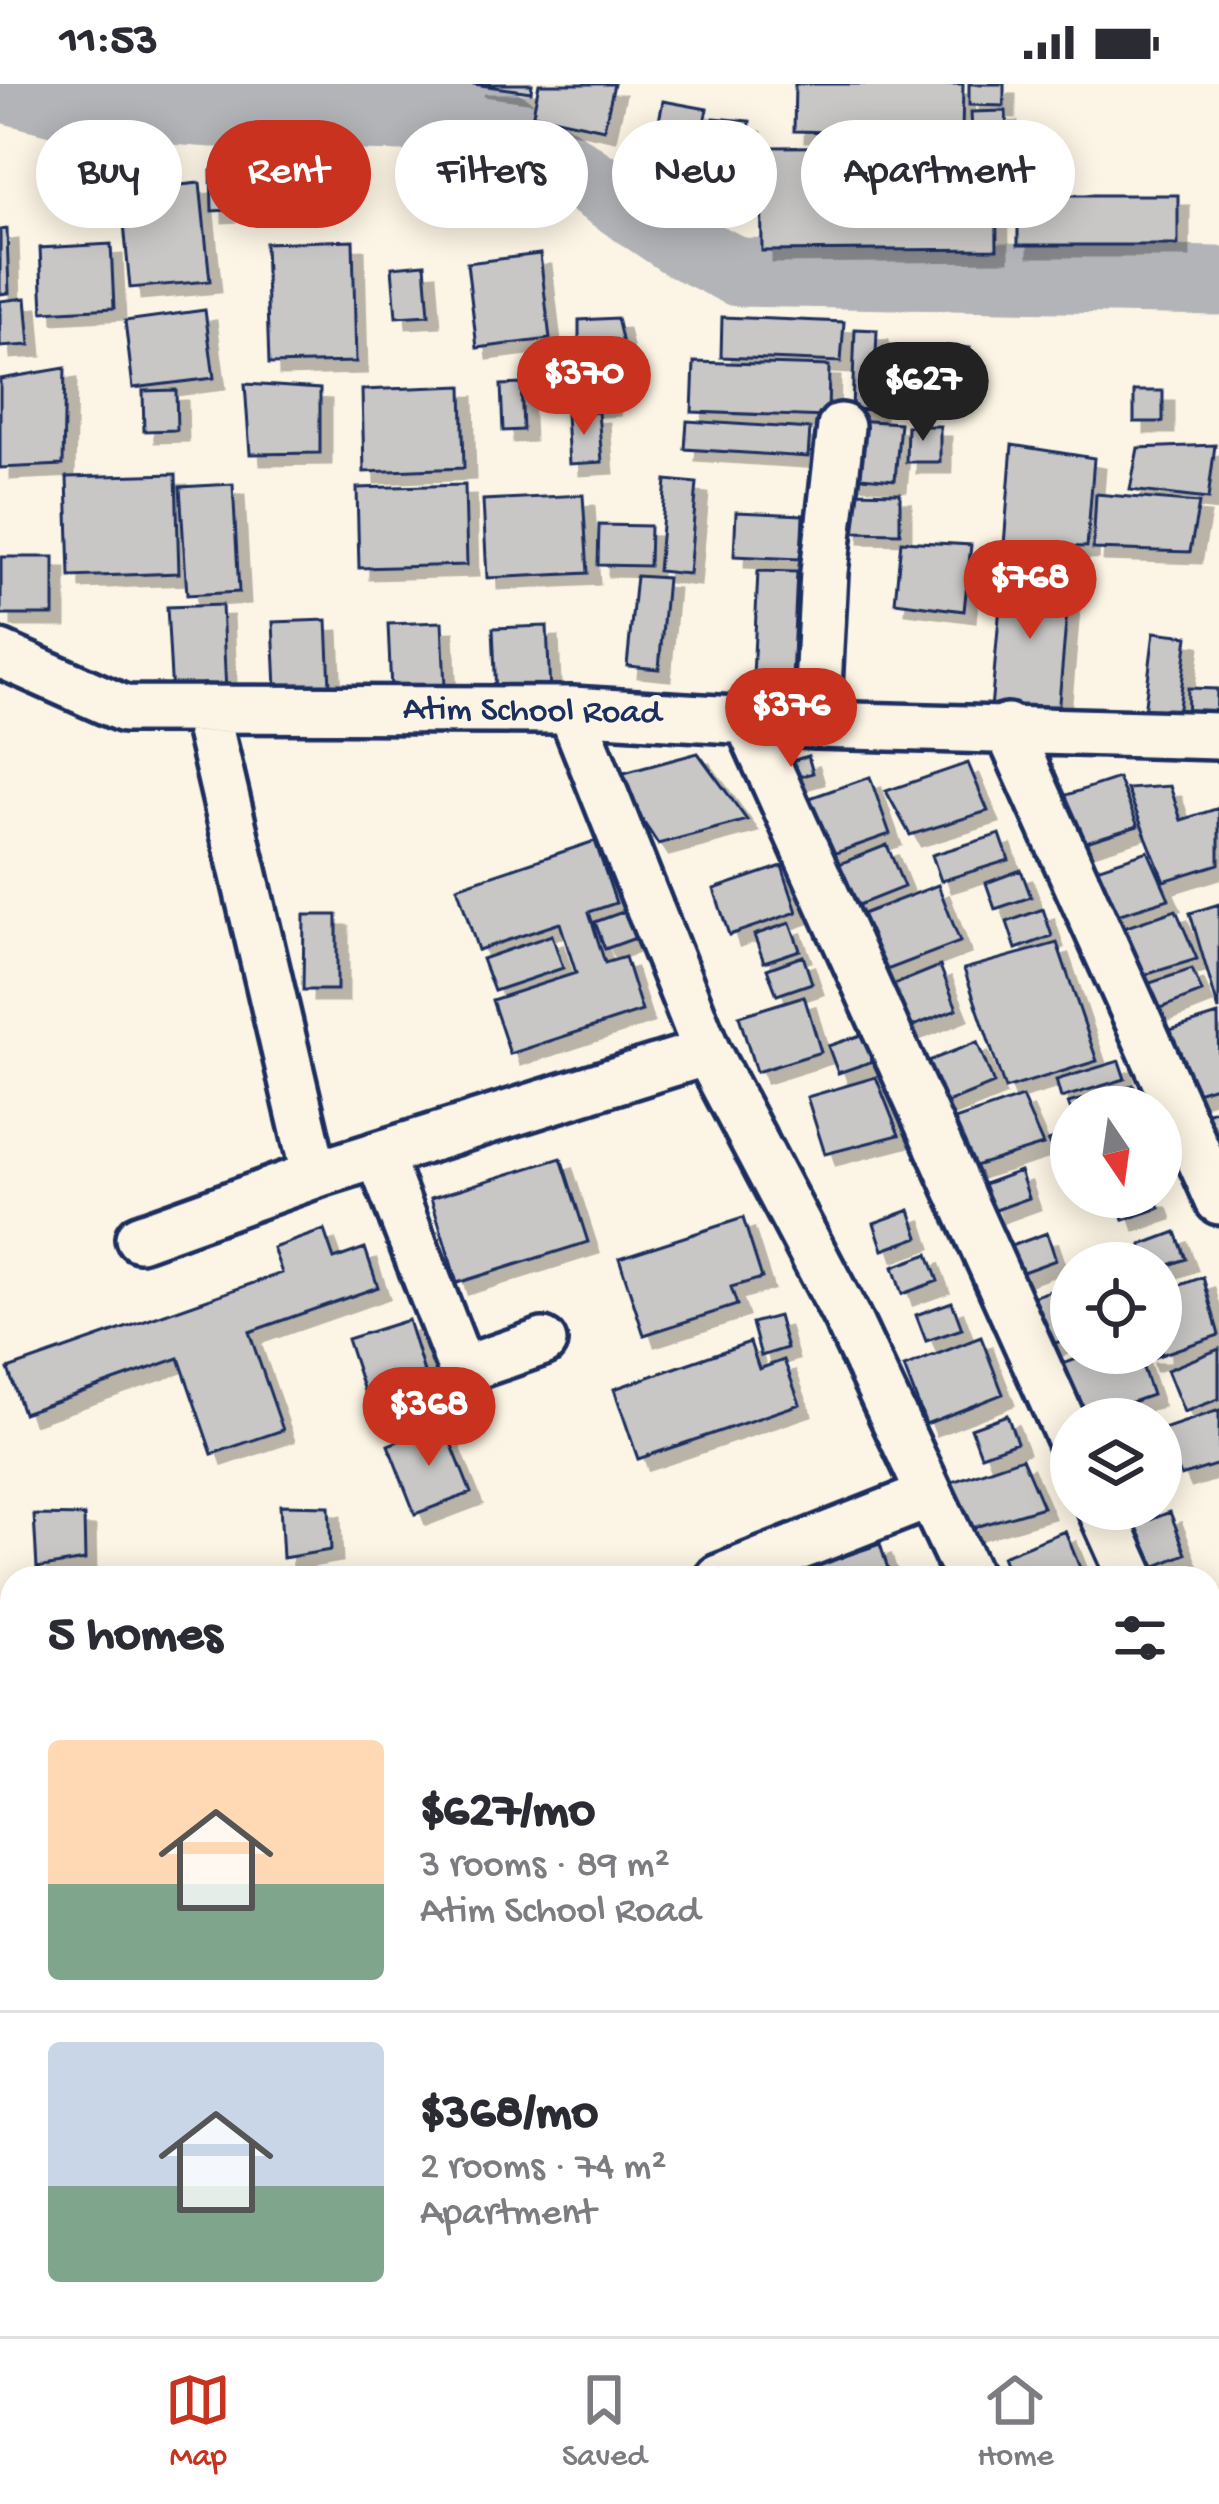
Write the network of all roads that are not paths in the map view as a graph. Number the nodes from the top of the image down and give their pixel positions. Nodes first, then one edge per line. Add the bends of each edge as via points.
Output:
1 (841, 428) dead end
2 (0, 654) edge
3 (205, 709) junction
4 (571, 710) junction
5 (748, 722) junction
6 (816, 725) junction
7 (1007, 727) junction
8 (1219, 736) edge
9 (706, 1052) junction
10 (380, 1158) junction
11 (320, 1174) junction
12 (1219, 1201) edge
13 (139, 1238) dead end
14 (542, 1342) dead end
15 (1052, 1398) edge
16 (928, 1496) junction
17 (1110, 1530) edge
18 (750, 1566) edge
19 (963, 1566) edge
20 (1127, 1566) edge

1 - 6 street
2 - 3 street, Atim School Road via 124,709
3 - 4 street, Atim School Road
3 - 11 street
4 - 5 street, Atim School Road
4 - 9 street
5 - 6 street, Atim School Road
5 - 15 street
6 - 7 street, Atim School Road
7 - 8 street, Atim School Road
7 - 12 street
9 - 10 street
9 - 16 street via 848,1318
10 - 11 street
10 - 14 street via 462,1370
11 - 13 street
16 - 18 street
16 - 19 street
17 - 20 street

